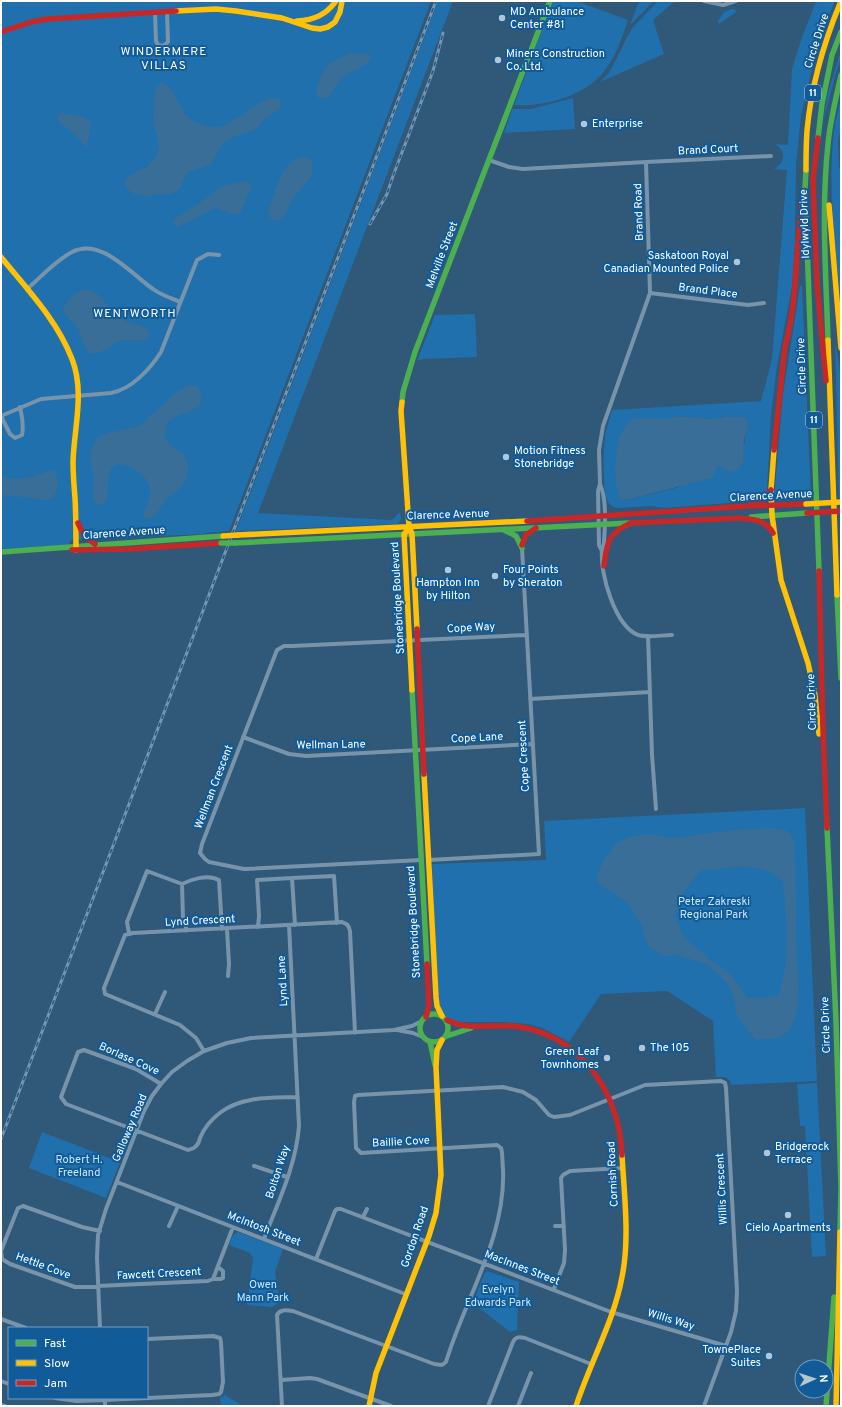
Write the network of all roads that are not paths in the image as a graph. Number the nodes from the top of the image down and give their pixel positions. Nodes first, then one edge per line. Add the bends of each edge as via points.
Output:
1 (336, 1) edge
2 (342, 1) edge
3 (550, 1) edge
4 (704, 1) edge
5 (736, 1) edge
6 (841, 2) edge
7 (724, 3) edge
8 (155, 12) junction
9 (167, 12) junction
10 (294, 21) junction
11 (1, 32) edge
12 (841, 32) edge
13 (841, 76) edge
14 (771, 156) dead end
15 (489, 160) junction
16 (646, 162) junction
17 (826, 171) junction
18 (805, 188) junction
19 (219, 255) dead end
20 (1, 257) edge
21 (27, 289) junction
22 (650, 293) junction
23 (180, 302) junction
24 (764, 303) dead end
25 (841, 348) edge
26 (79, 396) junction
27 (20, 407) junction
28 (1, 416) edge
29 (830, 417) junction
30 (771, 490) junction
31 (841, 502) edge
32 (749, 506) junction
33 (772, 506) junction
34 (841, 511) edge
35 (772, 515) junction
36 (602, 516) junction
37 (76, 517) junction
38 (737, 518) junction
39 (633, 522) junction
40 (602, 524) junction
41 (409, 526) junction
42 (540, 527) junction
43 (500, 529) junction
44 (404, 534) junction
45 (412, 534) junction
46 (774, 537) junction
47 (95, 544) junction
48 (78, 548) junction
49 (522, 548) junction
50 (1, 552) edge
51 (604, 566) junction
52 (526, 635) junction
53 (672, 635) dead end
54 (648, 636) junction
55 (411, 640) junction
56 (417, 640) junction
57 (841, 678) edge
58 (650, 692) junction
59 (530, 699) junction
60 (243, 737) junction
61 (532, 744) junction
62 (423, 750) junction
63 (416, 751) junction
64 (656, 809) dead end
65 (828, 820) junction
66 (421, 860) junction
67 (429, 860) junction
68 (292, 878) junction
69 (182, 884) junction
70 (337, 923) junction
71 (289, 925) junction
72 (296, 925) junction
73 (258, 927) junction
74 (222, 929) junction
75 (227, 929) junction
76 (186, 930) junction
77 (129, 933) junction
78 (228, 976) dead end
79 (165, 992) dead end
80 (155, 1014) junction
81 (442, 1016) junction
82 (424, 1019) junction
83 (447, 1020) junction
84 (476, 1026) junction
85 (394, 1030) junction
86 (355, 1033) junction
87 (295, 1036) junction
88 (423, 1036) junction
89 (445, 1038) junction
90 (430, 1042) junction
91 (204, 1051) junction
92 (436, 1067) junction
93 (162, 1084) junction
94 (436, 1090) junction
95 (297, 1097) junction
96 (610, 1099) junction
97 (137, 1130) junction
98 (440, 1149) junction
99 (254, 1166) dead end
100 (622, 1168) junction
101 (287, 1178) junction
102 (117, 1182) junction
103 (178, 1206) junction
104 (367, 1209) dead end
105 (363, 1217) junction
106 (170, 1226) dead end
107 (555, 1226) dead end
108 (564, 1226) junction
109 (234, 1227) junction
110 (100, 1230) junction
111 (840, 1235) junction
112 (264, 1239) junction
113 (426, 1241) junction
114 (316, 1259) junction
115 (484, 1263) junction
116 (218, 1267) junction
117 (213, 1279) junction
118 (99, 1286) junction
119 (554, 1289) junction
120 (405, 1294) junction
121 (611, 1312) junction
122 (1, 1319) edge
123 (23, 1327) edge
124 (100, 1327) edge
125 (148, 1339) edge
126 (385, 1346) junction
127 (726, 1346) junction
128 (591, 1364) junction
129 (531, 1372) dead end
130 (281, 1380) junction
131 (148, 1397) edge
132 (370, 1398) junction
133 (66, 1399) edge
134 (105, 1399) edge
135 (1, 1405) edge
136 (5, 1406) edge
137 (105, 1406) edge
138 (282, 1406) edge
139 (369, 1406) edge
140 (391, 1406) edge
141 (488, 1406) edge
142 (518, 1406) edge
143 (576, 1406) edge
144 (704, 1406) edge
145 (826, 1406) edge
146 (836, 1406) edge

1 - 10 main road via 320,16
2 - 10 main road via 338,18 328,28 313,28
3 - 15 main road, Melville Street
4 - 7 street
5 - 7 street
6 - 18 main road, Circle Drive / 11 via 819,62 807,130
8 - 9 main road
8 - 9 street via 156,41 162,46 168,39
8 - 11 main road via 43,19
9 - 10 main road via 233,10
12 - 29 main road, Idylwyld Drive / 11 via 832,56 822,104 813,180 817,285
13 - 17 main road, 11 via 830,120
14 - 16 street, Brand Court
15 - 16 street via 522,169
15 - 41 main road, Melville Street via 415,352 403,392
16 - 22 street, Brand Road
17 - 25 main road
17 - 29 main road, 11
18 - 30 main road via 800,216 794,300 785,346 777,413
18 - 65 main road, Circle Drive / 11
19 - 23 street via 208,254 197,260
20 - 21 main road
21 - 23 street via 71,252 94,249 106,253 161,294
21 - 26 main road via 62,336 73,360
22 - 24 street, Brand Place via 748,305
22 - 36 street, Brand Road via 603,426 599,450 600,484 603,491
23 - 26 street via 161,352 131,384 118,392
26 - 27 street via 41,398
26 - 37 main road via 73,462
27 - 28 street
27 - 28 street via 23,432 18,438 10,434
29 - 57 main road, 11
30 - 32 main road via 761,501
30 - 33 main road
31 - 33 main road, Clarence Avenue, bridge
32 - 33 main road, Clarence Avenue
32 - 36 main road, Clarence Avenue
33 - 35 main road
34 - 35 main road, Clarence Avenue, bridge
35 - 38 main road, Clarence Avenue
35 - 46 main road
36 - 40 street, Brand Road
36 - 41 main road, Clarence Avenue
37 - 47 main road via 82,535
37 - 48 main road
38 - 39 main road, Clarence Avenue
38 - 46 main road via 762,521 771,528
39 - 40 main road, Clarence Avenue
39 - 51 main road via 618,529 609,539
40 - 42 main road, Clarence Avenue
40 - 51 street, Brand Road via 598,545 602,551
41 - 44 main road, Stonebridge Boulevard
41 - 45 main road, Stonebridge Boulevard
41 - 47 main road, Clarence Avenue, bridge
42 - 43 main road, Clarence Avenue
42 - 49 main road via 524,536
43 - 45 main road, Clarence Avenue
43 - 49 main road via 512,532 520,540
44 - 45 main road, Clarence Avenue
44 - 48 main road, Clarence Avenue, bridge via 130,549
44 - 55 main road, Stonebridge Boulevard
45 - 56 main road, Stonebridge Boulevard
46 - 65 main road via 781,580 808,663 815,695
47 - 48 main road, Clarence Avenue
48 - 50 main road, Clarence Avenue
49 - 52 street, Cope Crescent
51 - 54 street, Brand Road via 618,617 624,626 635,633
52 - 56 street, Cope Way
52 - 59 street, Cope Crescent
53 - 54 street
54 - 58 street
55 - 56 street, Wellman Crescent
55 - 60 street, Wellman Crescent via 280,648 277,650
55 - 63 main road, Stonebridge Boulevard
56 - 62 main road, Stonebridge Boulevard
58 - 59 street
58 - 64 street
59 - 61 street, Cope Crescent
60 - 63 street, Wellman Lane via 300,756
60 - 66 street, Wellman Crescent via 202,844 200,853 205,859 216,864 244,869
61 - 62 street, Cope Lane
61 - 67 street, Cope Crescent via 538,854
62 - 63 street, Wellman Lane
62 - 67 main road, Stonebridge Boulevard
63 - 66 main road, Stonebridge Boulevard
65 - 111 main road, Circle Drive / 11 via 841,1179
66 - 82 main road, Stonebridge Boulevard via 429,1005
67 - 81 main road, Stonebridge Boulevard via 436,996
68 - 70 street via 334,876
68 - 72 street
68 - 73 street via 257,880
69 - 74 street via 201,878 213,877 219,880
69 - 76 street via 183,919
69 - 77 street via 147,871 127,922
70 - 72 street, Lynd Crescent
70 - 86 street via 346,923 350,931
71 - 72 street, Lynd Crescent
71 - 73 street, Lynd Crescent
71 - 87 street, Lynd Lane
73 - 75 street, Lynd Crescent
74 - 75 street, Lynd Crescent
74 - 76 street, Lynd Crescent
75 - 78 street
76 - 77 street, Lynd Crescent
77 - 80 street via 123,938 104,992 109,997
79 - 80 street
80 - 91 street via 186,1029 196,1038
81 - 82 main road via 433,1014
81 - 83 main road
82 - 85 street, Galloway Road via 412,1026
82 - 88 main road via 420,1028
83 - 84 main road, Cornish Road via 457,1025
83 - 89 main road via 449,1029
84 - 89 main road, Cornish Road
84 - 96 main road, Cornish Road via 524,1028 558,1042 586,1063 600,1080
85 - 86 street, Galloway Road
85 - 88 street, Galloway Road
86 - 87 street, Galloway Road
87 - 91 street, Galloway Road via 238,1040
87 - 95 street, Bolton Way
88 - 90 main road
89 - 90 main road
89 - 92 main road, Gordon Road via 437,1050
90 - 92 main road, Gordon Road
91 - 93 street, Galloway Road via 181,1066
92 - 94 main road, Gordon Road
93 - 97 street, Galloway Road via 152,1096
93 - 97 street, Borlase Cove via 136,1069 86,1050 78,1052 62,1093 64,1102
94 - 96 street, Baillie Cove via 509,1088 523,1092 536,1100 554,1117 570,1115
94 - 98 main road, Gordon Road
94 - 98 street, Baillie Cove via 358,1095 354,1099 356,1148 361,1153
95 - 97 street via 252,1100 231,1106 211,1121 195,1148 188,1150
95 - 101 street, Bolton Way via 298,1141
96 - 100 main road, Cornish Road via 619,1125
96 - 127 street, Willis Crescent via 645,1086 694,1082 725,1083 737,1291 736,1311
97 - 102 street, Galloway Road
98 - 113 main road, Gordon Road via 441,1175 436,1213
98 - 115 street, Baillie Cove via 497,1146 501,1148 501,1205
99 - 101 street
100 - 108 street via 570,1171 563,1174 561,1178
100 - 121 main road, Cornish Road via 626,1262
101 - 112 street, Bolton Way
102 - 103 street, McIntosh Street
102 - 110 street, Galloway Road
103 - 106 street
103 - 109 street, McIntosh Street
104 - 105 street
105 - 113 street, MacInnes Street
105 - 114 street, MacInnes Street via 337,1209
107 - 108 street
108 - 119 street via 564,1263
109 - 112 street, McIntosh Street
109 - 116 street, Fawcett Crescent
110 - 118 street, Galloway Road via 97,1257
110 - 118 street, Hettle Cove via 82,1227 23,1206 16,1212 1,1251 2,1259 10,1264 70,1286
111 - 145 main road
111 - 146 main road, Circle Drive / 11
112 - 114 street, McIntosh Street
113 - 115 street, MacInnes Street
113 - 120 main road, Gordon Road
114 - 120 street, McIntosh Street
115 - 119 street, MacInnes Street
115 - 126 street via 446,1362 442,1365 434,1364
116 - 117 street, Fawcett Crescent
116 - 117 street via 223,1271 223,1278
117 - 118 street, Fawcett Crescent
118 - 124 street, Galloway Road
119 - 121 street, MacInnes Street
120 - 126 main road, Gordon Road
121 - 127 street, Willis Way
121 - 128 main road, Cornish Road
122 - 123 street
125 - 131 street via 213,1336 220,1338 223,1382 222,1392 219,1394
126 - 130 street via 293,1311 282,1310 277,1315
126 - 132 main road, Gordon Road
127 - 144 street, Willis Crescent
128 - 141 street via 519,1336 513,1342
128 - 143 main road, Cornish Road
129 - 142 street
130 - 132 street via 317,1379
130 - 138 street
132 - 139 main road, Gordon Road
132 - 140 street
133 - 134 street
134 - 137 street
135 - 136 street

